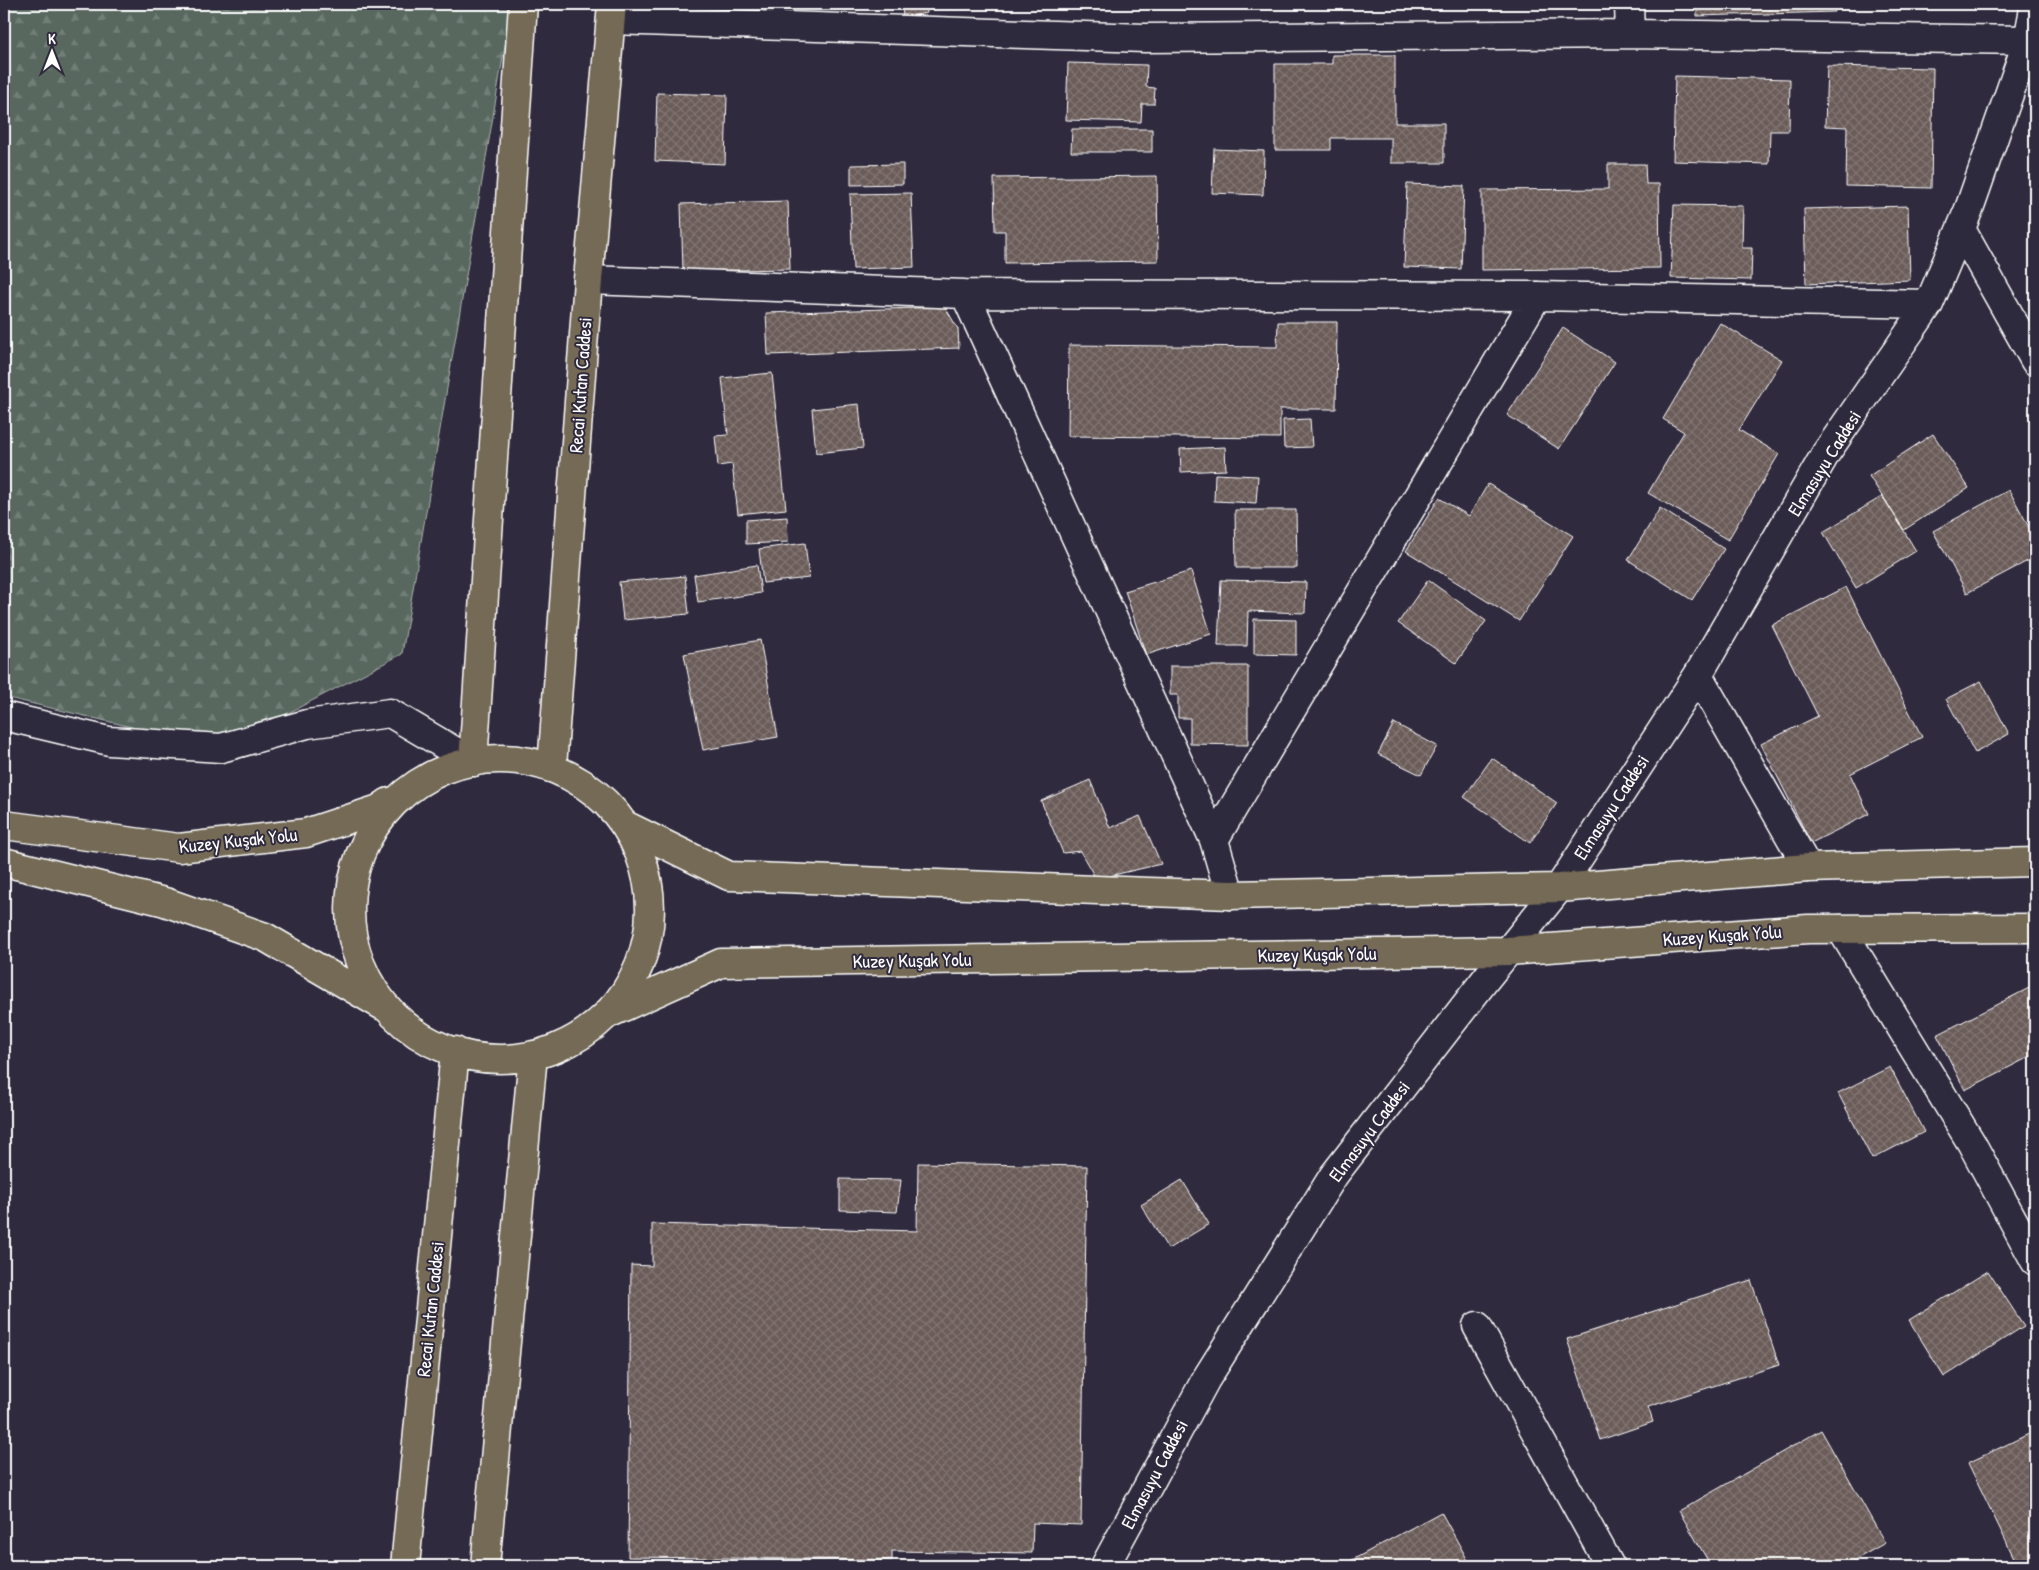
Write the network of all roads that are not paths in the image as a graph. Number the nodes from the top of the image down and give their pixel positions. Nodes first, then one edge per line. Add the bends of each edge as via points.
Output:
1 (523, 4) edge
2 (1629, 4) edge
3 (2035, 4) edge
4 (611, 12) edge
5 (1630, 34) junction
6 (2028, 40) junction
7 (1961, 228) junction
8 (588, 280) junction
9 (965, 294) junction
10 (1537, 296) junction
11 (1929, 304) junction
12 (2035, 361) edge
13 (1698, 675) junction
14 (4, 716) edge
15 (473, 762) junction
16 (552, 767) junction
17 (405, 791) junction
18 (4, 826) edge
19 (627, 826) junction
20 (1214, 840) junction
21 (4, 862) edge
22 (2035, 862) edge
23 (1808, 868) junction
24 (1558, 888) junction
25 (1230, 895) junction
26 (2035, 928) edge
27 (1842, 929) junction
28 (1508, 951) junction
29 (384, 1007) junction
30 (610, 1013) junction
31 (455, 1051) junction
32 (533, 1055) junction
33 (2035, 1261) edge
34 (1477, 1326) dead end
35 (405, 1566) edge
36 (484, 1566) edge
37 (1105, 1566) edge
38 (1610, 1566) edge

1 - 15 main road
2 - 5 street
3 - 6 street, Elmasuyu Caddesi
4 - 5 street via 1145,38
4 - 8 main road, Recai Kutan Caddesi
5 - 6 street
6 - 7 street, Elmasuyu Caddesi
7 - 11 street, Elmasuyu Caddesi
7 - 12 street
8 - 9 street
8 - 16 main road, Recai Kutan Caddesi
9 - 10 street
9 - 20 street
10 - 11 street
10 - 20 street
11 - 13 street, Elmasuyu Caddesi via 1826,453
13 - 23 street
13 - 24 street, Elmasuyu Caddesi
14 - 15 street via 108,741 221,748 308,724 390,713
15 - 16 main road via 498,758
15 - 17 main road via 449,767
16 - 19 main road via 593,789
17 - 18 main road, Kuzey Kuşak Yolu via 379,809 306,833 179,848
17 - 29 main road via 372,827 353,871 348,919 359,966
19 - 25 main road via 730,876
19 - 30 main road via 647,873 651,923 638,971
20 - 25 street
21 - 29 main road via 165,902 265,937
22 - 23 main road
23 - 24 main road
24 - 25 main road
24 - 28 street, Elmasuyu Caddesi
26 - 27 main road, Kuzey Kuşak Yolu
27 - 28 main road, Kuzey Kuşak Yolu
27 - 33 street via 1972,1144
28 - 30 main road, Kuzey Kuşak Yolu via 721,963
28 - 37 street, Elmasuyu Caddesi via 1334,1175 1206,1379
29 - 31 main road via 423,1039
30 - 32 main road via 569,1043
31 - 32 main road via 471,1057 521,1059
31 - 35 main road, Recai Kutan Caddesi
32 - 36 main road
34 - 38 street

